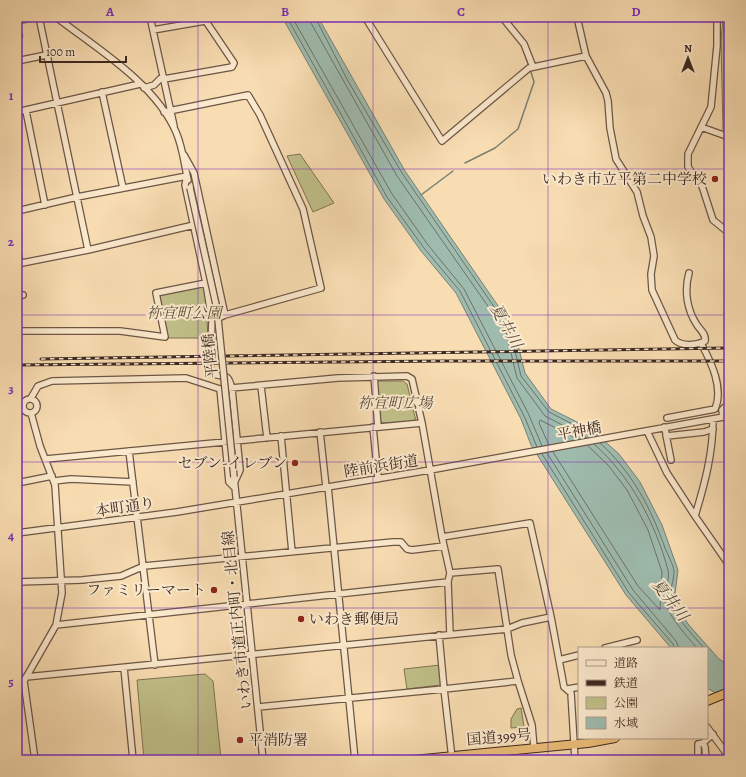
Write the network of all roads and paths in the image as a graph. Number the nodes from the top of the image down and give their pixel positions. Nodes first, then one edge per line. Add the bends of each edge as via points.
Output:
1 (39, 17) edge
2 (56, 17) edge
3 (150, 17) edge
4 (365, 17) edge
5 (502, 17) edge
6 (577, 17) edge
7 (717, 17) edge
8 (204, 19) edge
9 (153, 30) junction
10 (46, 55) junction
11 (586, 56) junction
12 (17, 61) edge
13 (531, 68) junction
14 (164, 78) junction
15 (142, 86) junction
16 (102, 92) junction
17 (57, 104) junction
18 (26, 111) junction
19 (171, 111) junction
20 (17, 112) edge
21 (164, 112) junction
22 (701, 127) junction
23 (176, 131) junction
24 (729, 137) edge
25 (184, 155) junction
26 (187, 176) junction
27 (123, 188) junction
28 (77, 197) junction
29 (45, 205) junction
30 (17, 211) edge
31 (194, 225) junction
32 (729, 233) edge
33 (17, 249) edge
34 (88, 250) junction
35 (18, 263) edge
36 (689, 273) dead end
37 (206, 283) junction
38 (224, 315) junction
39 (212, 321) junction
40 (17, 331) edge
41 (701, 343) junction
42 (212, 344) tunnel mouth
43 (212, 371) dead end
44 (374, 376) junction
45 (261, 386) junction
46 (220, 389) junction
47 (232, 389) junction
48 (31, 398) junction
49 (729, 403) edge
50 (20, 407) edge
51 (31, 413) junction
52 (701, 413) junction
53 (726, 417) edge
54 (667, 418) dead end
55 (713, 419) junction
56 (702, 421) junction
57 (422, 423) junction
58 (376, 427) junction
59 (664, 427) junction
60 (713, 429) junction
61 (645, 431) junction
62 (320, 432) junction
63 (666, 435) junction
64 (281, 436) junction
65 (267, 438) junction
66 (238, 441) junction
67 (225, 442) junction
68 (129, 451) junction
69 (46, 459) junction
70 (671, 460) dead end
71 (430, 470) junction
72 (53, 479) junction
73 (378, 479) junction
74 (234, 480) junction
75 (133, 482) junction
76 (17, 483) edge
77 (327, 487) junction
78 (235, 489) junction
79 (287, 493) junction
80 (236, 501) junction
81 (695, 516) junction
82 (138, 518) junction
83 (58, 528) junction
84 (17, 533) edge
85 (442, 537) junction
86 (444, 546) junction
87 (334, 548) junction
88 (292, 552) junction
89 (242, 556) junction
90 (729, 565) edge
91 (144, 566) junction
92 (450, 573) junction
93 (61, 580) junction
94 (17, 582) edge
95 (448, 582) junction
96 (339, 595) junction
97 (248, 605) junction
98 (150, 616) junction
99 (551, 617) junction
100 (56, 625) junction
101 (507, 629) junction
102 (450, 634) junction
103 (439, 635) junction
104 (637, 640) dead end
105 (344, 645) junction
106 (609, 647) edge
107 (252, 654) junction
108 (578, 655) edge
109 (559, 660) junction
110 (155, 665) junction
111 (124, 668) junction
112 (25, 679) junction
113 (17, 681) edge
114 (518, 681) junction
115 (444, 688) junction
116 (578, 688) edge
117 (568, 689) junction
118 (729, 692) edge
119 (349, 698) junction
120 (708, 701) edge
121 (258, 707) junction
122 (708, 728) edge
123 (713, 734) junction
124 (575, 738) edge
125 (708, 738) edge
126 (610, 739) edge
127 (707, 739) edge
128 (703, 743) junction
129 (534, 748) junction
130 (729, 757) edge
131 (452, 758) edge
132 (35, 760) edge
133 (133, 760) edge
134 (263, 760) edge
135 (355, 760) edge
136 (413, 760) edge
137 (575, 760) edge
138 (658, 760) edge
139 (663, 760) edge
140 (698, 760) edge
141 (706, 760) edge

1 - 10 street
2 - 15 street via 133,76
3 - 9 street
4 - 13 street via 442,141
5 - 13 street via 524,44
6 - 11 street
7 - 22 street via 712,101
8 - 9 street
8 - 14 street via 234,63 232,67
9 - 14 street
10 - 12 street
10 - 17 street
11 - 13 street
11 - 41 street via 606,93 616,159 637,192 651,237 654,256 651,282 654,295 675,340 682,344
14 - 15 street via 154,85
14 - 19 street
15 - 16 street
15 - 21 street
16 - 17 street
16 - 27 street
17 - 18 street
17 - 28 street
18 - 20 street
18 - 29 street
19 - 21 street
19 - 23 street
19 - 38 street via 248,95 260,115 303,209 321,288
21 - 23 street
22 - 24 street
22 - 32 street via 688,154 688,167 702,186 713,220
23 - 25 street
25 - 26 street
25 - 38 street via 194,173
26 - 27 street
26 - 31 street via 185,185
26 - 74 street, 平陸橋, bridge via 217,309
27 - 28 street
28 - 29 street
28 - 34 street
29 - 30 street
31 - 34 street
31 - 37 street
33 - 35 street
34 - 35 street
36 - 41 street via 686,288 690,312 705,336 705,341
37 - 39 street
37 - 40 street via 156,293 165,337 120,331
38 - 39 street
39 - 42 street
41 - 52 street via 710,361 719,400 715,409
43 - 47 street via 213,374 229,378
44 - 45 street
44 - 57 street via 407,376 412,379
44 - 58 street
45 - 47 street
45 - 65 street
46 - 47 street
46 - 48 street via 186,378 52,381 38,386
46 - 67 street
47 - 66 street
48 - 50 street via 24,401
48 - 51 street via 38,405
49 - 53 street via 722,410
50 - 51 street
51 - 69 street
52 - 54 street
52 - 56 street
53 - 55 street, 平神橋
55 - 56 street, 平神橋
55 - 60 street
56 - 59 street, 平神橋
57 - 58 street
57 - 71 street
58 - 62 street
58 - 73 street
59 - 61 street, 平神橋
59 - 63 street
60 - 63 street
60 - 81 street via 707,475
61 - 71 street, 平神橋
61 - 81 street via 667,473
62 - 64 street
62 - 77 street
63 - 70 street
64 - 65 street
64 - 79 street
65 - 66 street
66 - 67 street
66 - 74 street via 240,470
67 - 68 street
67 - 78 street via 229,482
68 - 69 street
68 - 75 street
69 - 72 street
71 - 73 street, 陸前浜街道
71 - 85 street, 陸前浜街道
72 - 75 street
72 - 76 street
72 - 83 street
73 - 77 street, 陸前浜街道
74 - 78 street, いわき市道正内町・北目線
75 - 82 street
77 - 79 street, 陸前浜街道
77 - 87 street
78 - 80 street, いわき市道正内町・北目線
79 - 80 street, 陸前浜街道
79 - 88 street
80 - 82 street, 本町通り
80 - 89 street, いわき市道正内町・北目線
81 - 90 street
82 - 83 street, 本町通り
82 - 91 street
83 - 84 street, 本町通り
83 - 93 street
85 - 86 street, 陸前浜街道
85 - 99 street via 530,523
86 - 87 street via 412,550 407,549 401,542 394,542
86 - 92 street, 陸前浜街道
87 - 88 street
87 - 96 street
88 - 89 street
89 - 91 street
89 - 97 street, いわき市道正内町・北目線
91 - 93 street via 121,576
91 - 98 street
92 - 95 street
92 - 101 street via 498,569
93 - 94 street
93 - 100 street via 62,601
95 - 96 street
95 - 102 street
96 - 97 street
96 - 105 street
97 - 98 street
97 - 107 street, いわき市道正内町・北目線
98 - 100 street
98 - 110 street
99 - 101 street
99 - 109 street
100 - 112 street
101 - 102 street
101 - 114 street
102 - 103 street
103 - 105 street
103 - 115 street
104 - 106 street
105 - 107 street
105 - 119 street
107 - 110 street
107 - 121 street, いわき市道正内町・北目線
108 - 109 street
109 - 117 street via 564,687
110 - 111 street
111 - 112 street
111 - 133 street
112 - 113 street
112 - 132 street
114 - 115 street
114 - 129 street via 532,725
115 - 119 street
115 - 131 street
116 - 117 street
117 - 124 street via 571,693
118 - 120 highway
119 - 121 street
119 - 135 street
121 - 134 street, いわき市道正内町・北目線
122 - 123 street
123 - 125 street
123 - 130 street
124 - 126 highway, 国道399号 via 588,743
124 - 129 highway, 国道399号
124 - 137 street
127 - 128 street
128 - 140 street via 697,746
128 - 141 street
129 - 131 highway, 国道399号
131 - 136 highway, 国道399号
138 - 139 street

